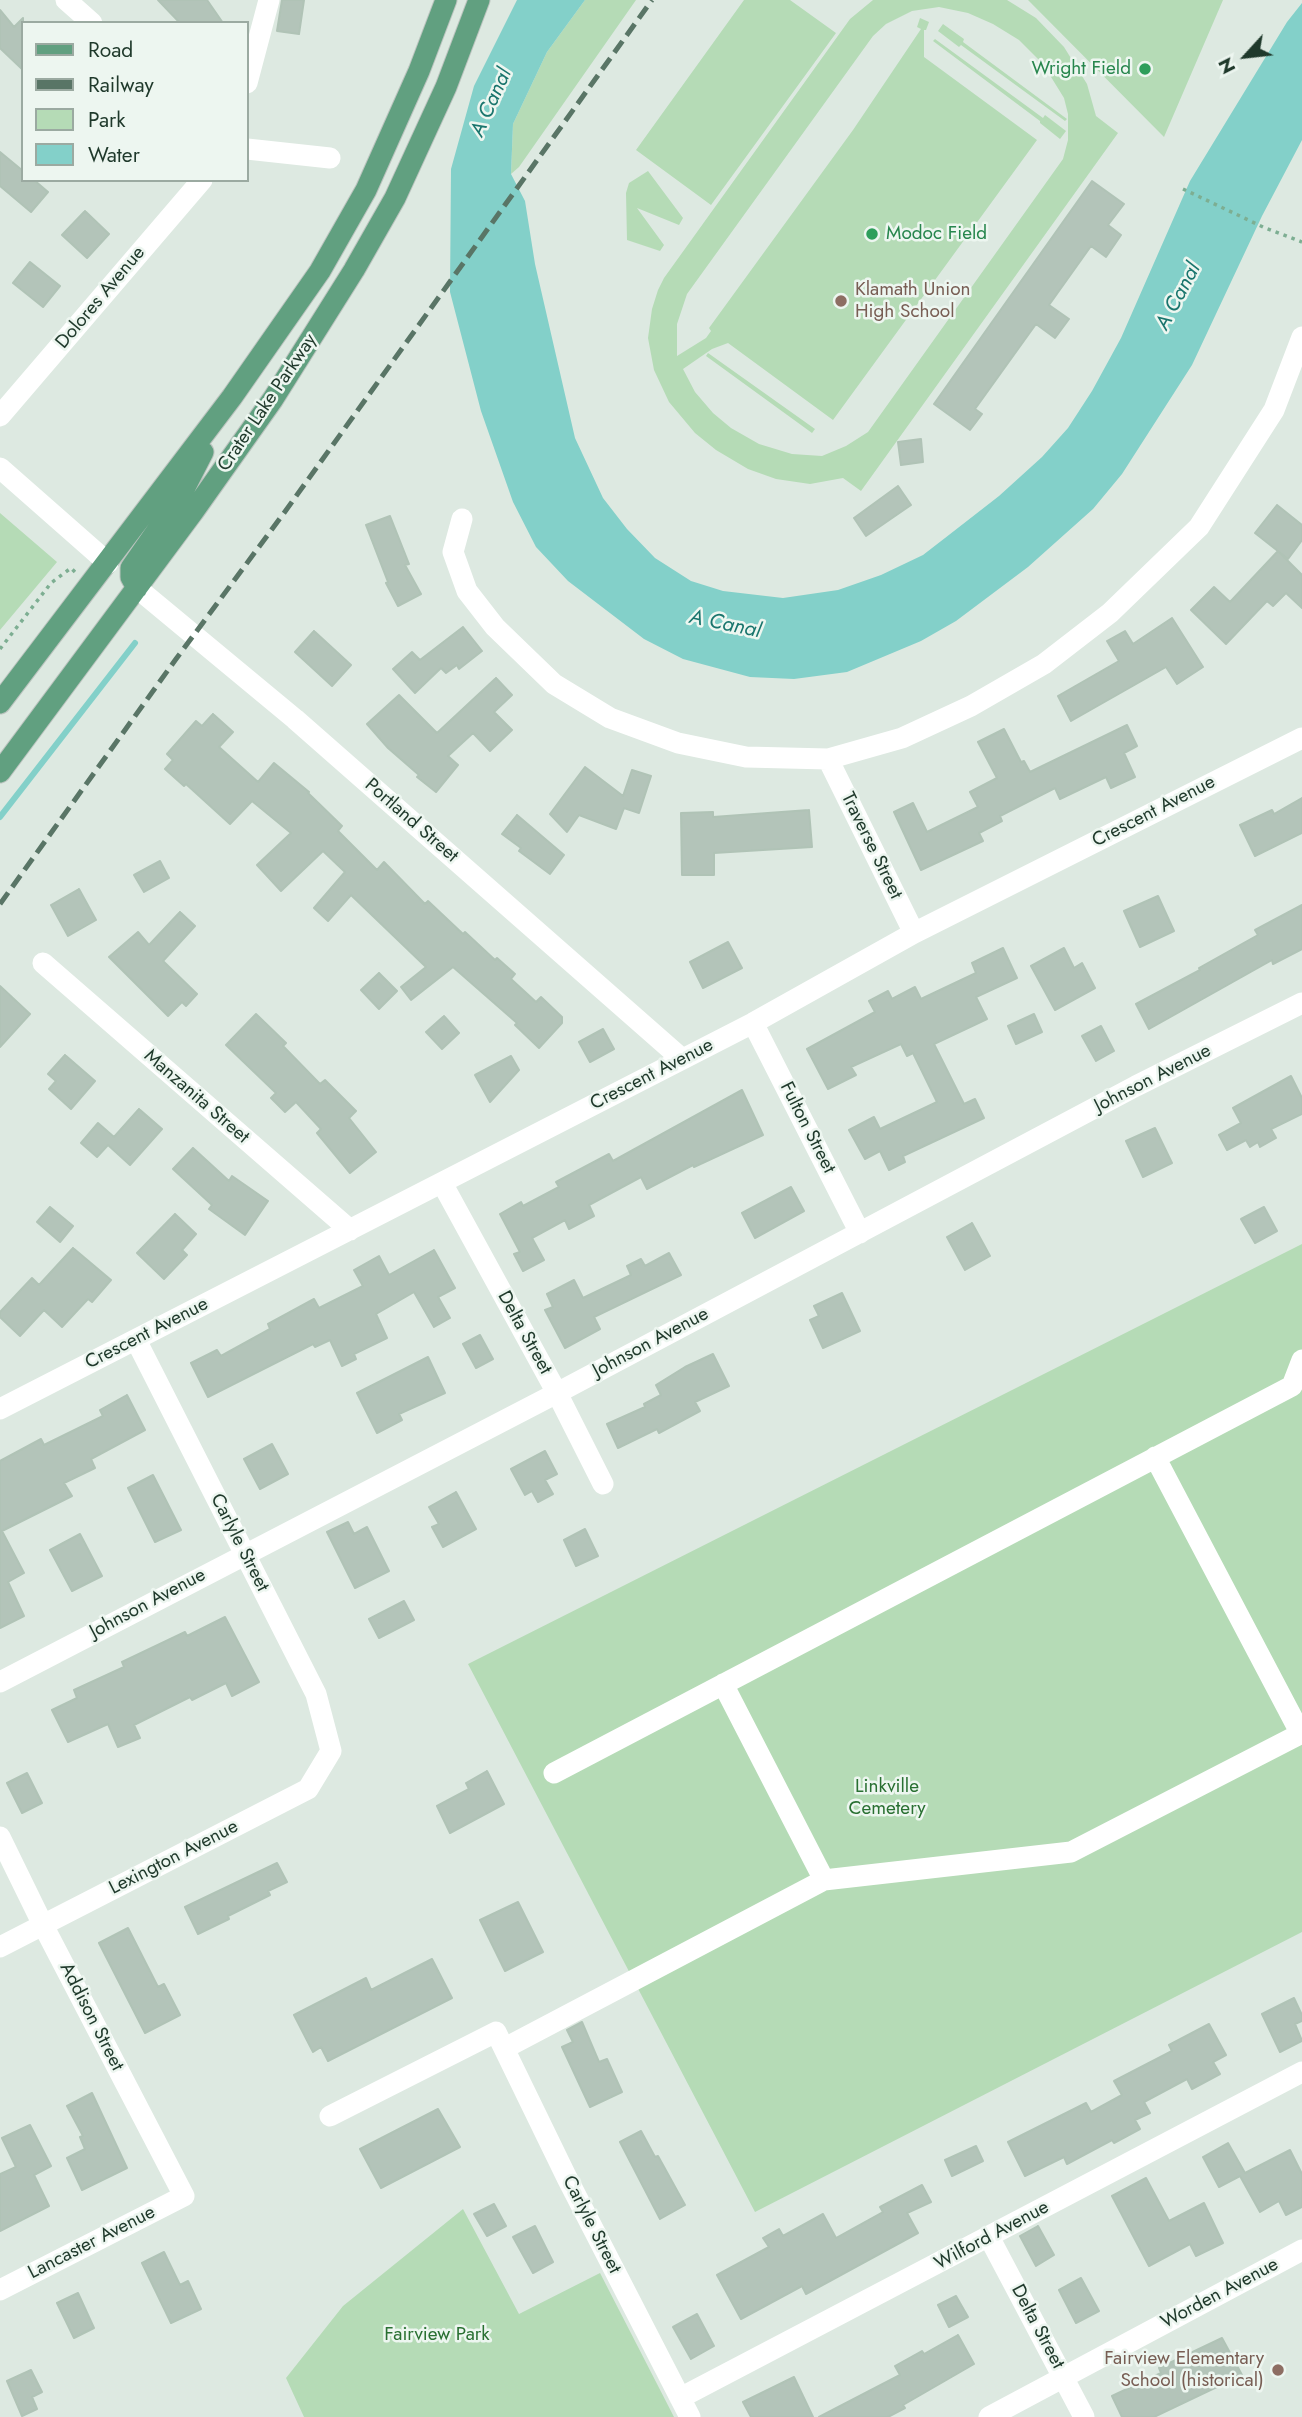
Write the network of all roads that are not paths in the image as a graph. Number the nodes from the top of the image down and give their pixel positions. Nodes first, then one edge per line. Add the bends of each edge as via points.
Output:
1 (66, 0) edge
2 (269, 0) edge
3 (446, 0) edge
4 (479, 0) edge
5 (90, 21) edge
6 (248, 79) edge
7 (248, 149) edge
8 (330, 158) dead end
9 (200, 182) edge
10 (1302, 337) edge
11 (232, 397) junction
12 (0, 416) edge
13 (0, 468) edge
14 (462, 519) dead end
15 (108, 563) junction
16 (137, 588) junction
17 (0, 703) edge
18 (1302, 738) edge
19 (828, 759) junction
20 (0, 772) edge
21 (914, 933) junction
22 (43, 963) dead end
23 (1302, 1003) edge
24 (753, 1023) junction
25 (682, 1059) junction
26 (442, 1183) junction
27 (350, 1230) junction
28 (860, 1233) junction
29 (136, 1340) junction
30 (1302, 1360) edge
31 (557, 1393) junction
32 (4, 1401) edge
33 (1156, 1457) junction
34 (603, 1484) dead end
35 (245, 1553) junction
36 (0, 1682) edge
37 (723, 1684) junction
38 (1301, 1733) edge
39 (331, 1751) joint
40 (554, 1773) dead end
41 (0, 1837) edge
42 (824, 1880) junction
43 (43, 1925) junction
44 (0, 1947) edge
45 (500, 2040) junction
46 (1299, 2081) edge
47 (330, 2116) dead end
48 (184, 2196) joint
49 (989, 2237) junction
50 (1302, 2250) edge
51 (0, 2291) edge
52 (1064, 2378) junction
53 (680, 2398) junction
54 (690, 2417) edge
55 (989, 2417) edge
56 (1084, 2417) edge

1 - 5 street
2 - 6 street
3 - 11 main road, Crater Lake Parkway via 366,190 320,271
4 - 16 main road, Crater Lake Parkway via 446,87 395,198 354,270 273,399
7 - 8 street
9 - 12 street, Dolores Avenue
10 - 19 street via 1273,410 1199,527 1110,613 1044,664 971,706 902,738
11 - 15 main road, Crater Lake Parkway
11 - 16 main road via 179,499 131,568
13 - 15 street
14 - 19 street via 453,552 467,591 495,627 554,684 610,718 678,743 746,757
15 - 17 main road, Crater Lake Parkway
16 - 20 main road, Crater Lake Parkway
16 - 25 street, Portland Street via 295,719
18 - 21 street, Crescent Avenue
19 - 21 street, Traverse Street
21 - 24 street, Crescent Avenue
22 - 27 street, Manzanita Street
23 - 28 street, Johnson Avenue
24 - 25 street, Crescent Avenue
24 - 28 street, Fulton Street
25 - 26 street, Crescent Avenue
26 - 27 street, Crescent Avenue
26 - 31 street, Delta Street
27 - 29 street, Crescent Avenue
28 - 31 street, Johnson Avenue
29 - 32 street, Crescent Avenue
29 - 35 street, Carlyle Street
30 - 33 street via 1292,1386
31 - 34 street, Delta Street
31 - 35 street, Johnson Avenue
33 - 37 street
33 - 38 street
35 - 36 street, Johnson Avenue
35 - 39 street, Carlyle Street via 316,1694
37 - 40 street
37 - 42 street
38 - 42 street via 1071,1852
39 - 43 street, Lexington Avenue via 308,1789
41 - 43 street, Addison Street
42 - 45 street
43 - 44 street, Lexington Avenue
43 - 48 street, Addison Street
45 - 47 street
45 - 53 street, Carlyle Street
46 - 49 street, Wilford Avenue
48 - 51 street, Lancaster Avenue
49 - 52 street, Delta Street
49 - 53 street, Wilford Avenue
50 - 52 street, Worden Avenue
52 - 55 street, Worden Avenue
52 - 56 street, Delta Street
53 - 54 street, Carlyle Street

